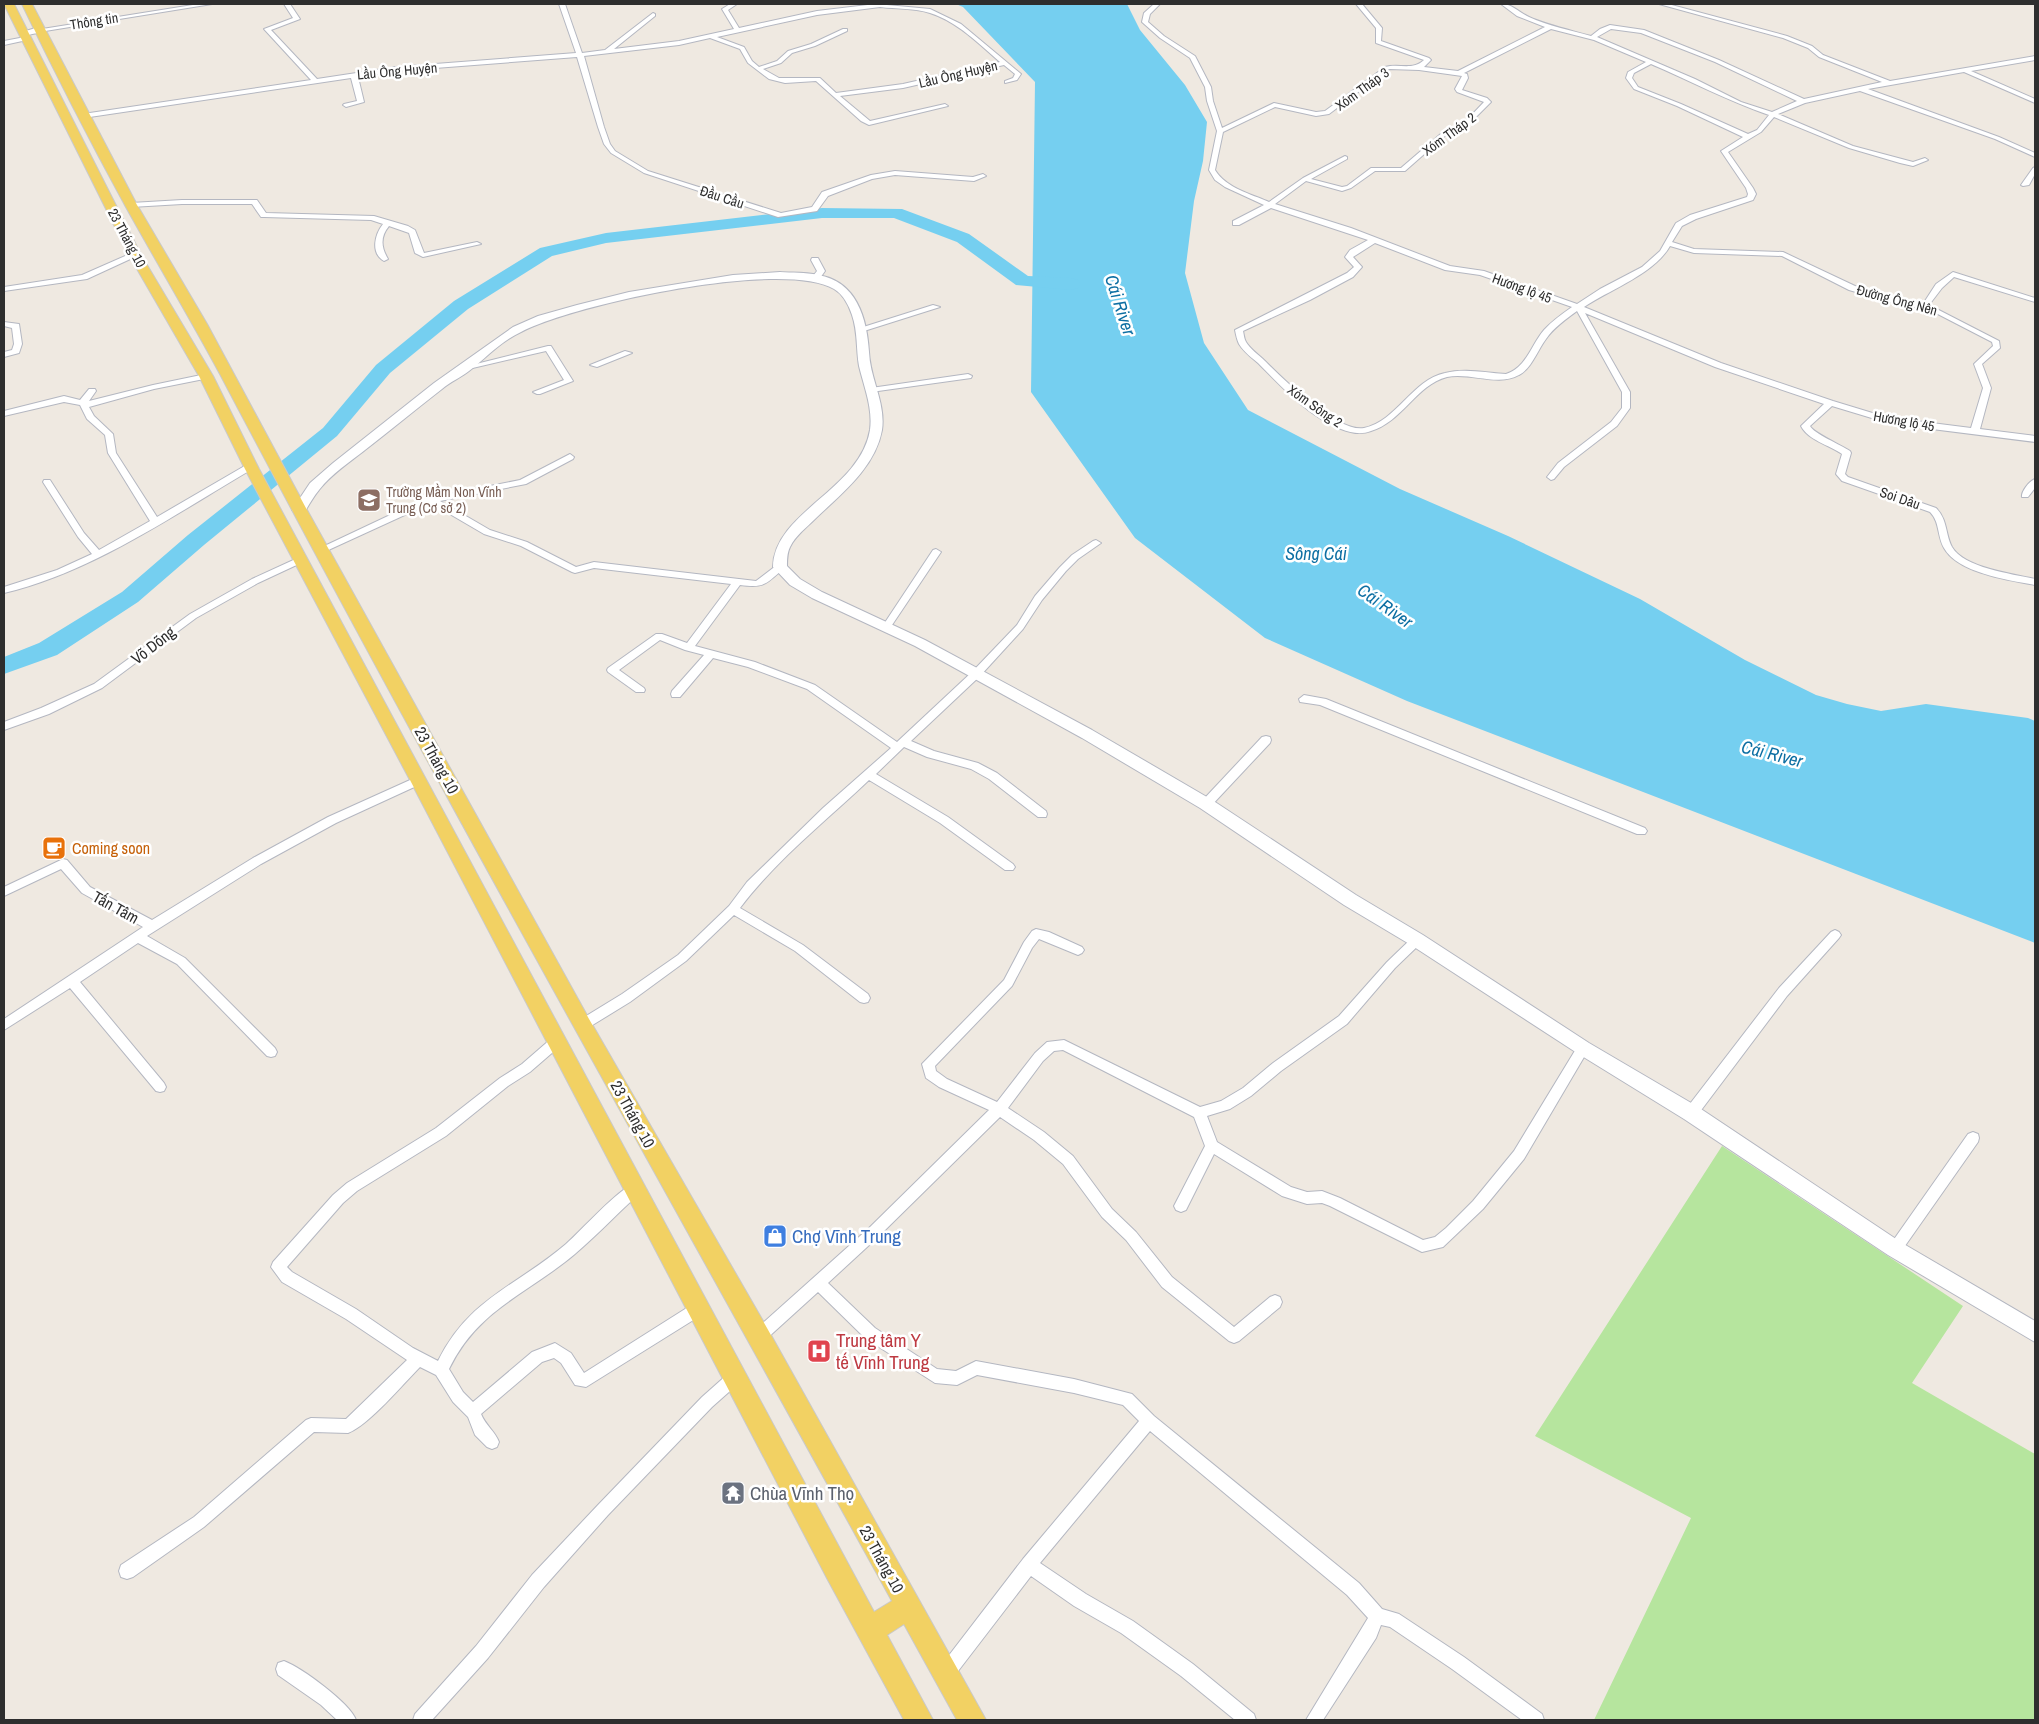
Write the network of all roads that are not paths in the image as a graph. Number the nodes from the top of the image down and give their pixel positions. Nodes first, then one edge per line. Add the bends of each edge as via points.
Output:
1 (27, 4) edge
2 (209, 4) edge
3 (287, 4) edge
4 (562, 4) edge
5 (734, 4) edge
6 (1157, 4) edge
7 (1359, 4) edge
8 (1504, 4) edge
9 (1662, 4) edge
10 (167, 7) edge
11 (8, 9) edge
12 (653, 15) dead end
13 (1550, 27) junction
14 (40, 30) junction
15 (845, 30) dead end
16 (738, 31) junction
17 (24, 36) junction
18 (712, 37) junction
19 (1592, 38) junction
20 (4, 43) edge
21 (605, 53) junction
22 (580, 55) junction
23 (2035, 58) edge
24 (1651, 62) junction
25 (1005, 63) junction
26 (1420, 68) junction
27 (758, 69) junction
28 (1966, 71) junction
29 (1459, 72) junction
30 (354, 75) junction
31 (315, 80) junction
32 (1007, 82) dead end
33 (1890, 84) junction
34 (1861, 89) junction
35 (835, 95) junction
36 (1804, 101) junction
37 (2035, 101) edge
38 (346, 105) dead end
39 (946, 106) dead end
40 (1773, 114) junction
41 (84, 116) junction
42 (1220, 131) junction
43 (1748, 137) junction
44 (2035, 155) edge
45 (1345, 158) dead end
46 (1925, 160) dead end
47 (2035, 169) edge
48 (983, 176) dead end
49 (1305, 179) junction
50 (2025, 186) dead end
51 (131, 205) junction
52 (1270, 205) junction
53 (387, 223) junction
54 (1236, 223) dead end
55 (1374, 240) junction
56 (1667, 243) junction
57 (476, 244) dead end
58 (156, 250) junction
59 (135, 255) junction
60 (384, 259) dead end
61 (814, 260) dead end
62 (817, 276) junction
63 (4, 288) edge
64 (2035, 300) edge
65 (1925, 306) junction
66 (936, 307) dead end
67 (1578, 307) junction
68 (4, 324) edge
69 (861, 329) junction
70 (628, 353) dead end
71 (4, 355) edge
72 (594, 365) dead end
73 (464, 368) junction
74 (206, 376) junction
75 (968, 376) dead end
76 (871, 390) junction
77 (92, 391) dead end
78 (537, 392) dead end
79 (1830, 403) junction
80 (84, 404) junction
81 (4, 413) edge
82 (1975, 432) junction
83 (2035, 439) edge
84 (570, 457) dead end
85 (251, 467) junction
86 (1551, 476) dead end
87 (47, 482) dead end
88 (2035, 482) edge
89 (2025, 495) dead end
90 (432, 500) junction
91 (298, 508) junction
92 (155, 521) junction
93 (283, 528) joint
94 (1096, 543) dead end
95 (321, 550) junction
96 (936, 552) dead end
97 (98, 556) junction
98 (300, 560) junction
99 (780, 567) junction
100 (737, 582) junction
101 (2035, 582) edge
102 (4, 590) edge
103 (888, 626) junction
104 (689, 648) junction
105 (712, 653) junction
106 (976, 674) junction
107 (640, 690) dead end
108 (676, 694) dead end
109 (1304, 698) dead end
110 (4, 726) edge
111 (1266, 740) dead end
112 (899, 745) junction
113 (868, 774) junction
114 (419, 780) junction
115 (1206, 804) junction
116 (1042, 814) dead end
117 (1641, 831) dead end
118 (1009, 867) dead end
119 (4, 892) edge
120 (733, 909) junction
121 (152, 926) junction
122 (1835, 935) dead end
123 (138, 937) junction
124 (1417, 940) junction
125 (1078, 950) dead end
126 (72, 981) junction
127 (864, 998) dead end
128 (4, 1025) edge
129 (582, 1025) junction
130 (556, 1042) junction
131 (1582, 1048) junction
132 (271, 1052) dead end
133 (160, 1087) dead end
134 (999, 1109) junction
135 (1199, 1113) junction
136 (1691, 1113) junction
137 (1973, 1138) dead end
138 (1212, 1146) junction
139 (634, 1190) junction
140 (1181, 1206) dead end
141 (1895, 1249) junction
142 (818, 1283) junction
143 (1275, 1302) dead end
144 (698, 1308) junction
145 (2035, 1332) edge
146 (759, 1336) junction
147 (419, 1358) junction
148 (441, 1370) junction
149 (734, 1378) junction
150 (473, 1412) junction
151 (1149, 1421) junction
152 (492, 1442) dead end
153 (1029, 1565) junction
154 (127, 1572) dead end
155 (908, 1606) junction
156 (1377, 1616) junction
157 (870, 1630) junction
158 (284, 1669) dead end
159 (946, 1673) junction
160 (348, 1720) edge
161 (421, 1720) edge
162 (919, 1720) edge
163 (972, 1720) edge
164 (1248, 1720) edge
165 (1314, 1720) edge
166 (1536, 1720) edge

1 - 14 main road, 23 Tháng 10
2 - 10 street, Thông tin
3 - 31 street via 297,19 267,29
4 - 22 street, Đầu Cầu
5 - 16 street via 725,9
6 - 42 street via 1147,13 1145,22 1193,57 1208,87
7 - 26 street, Xóm Tháp 3 via 1379,28 1378,42 1427,59
8 - 13 street via 1525,18
9 - 33 street via 1786,37 1810,47 1820,56
10 - 14 street, Thông tin
11 - 17 main road, 23 Tháng 10
12 - 21 street
13 - 19 street
13 - 29 street
14 - 17 street
14 - 41 main road, 23 Tháng 10
15 - 27 street
16 - 18 street, Lầu Ông Huyện
16 - 25 street, Lầu Ông Huyện via 818,13 877,5 901,6 944,16
17 - 20 street
17 - 59 main road, 23 Tháng 10
18 - 21 street, Lầu Ông Huyện
18 - 27 street, Lầu Ông Huyện via 745,50 748,61
19 - 24 street
19 - 36 street via 1610,27 1642,31
21 - 22 street, Lầu Ông Huyện
22 - 30 street, Lầu Ông Huyện
22 - 48 street, Đầu Cầu via 601,128 613,152 646,172 773,213 814,209 825,194 871,177 895,173 974,179
23 - 28 street
24 - 40 street via 1739,103
24 - 43 street via 1631,72 1629,78 1633,85
25 - 32 street via 1018,74
25 - 35 street, Lầu Ông Huyện via 903,86
26 - 29 street, Xóm Tháp 3
26 - 42 street, Xóm Tháp 3 via 1384,70 1326,113 1316,114 1274,104
27 - 35 street, Lầu Ông Huyện via 780,82 818,79
28 - 33 street
28 - 37 street
29 - 49 street, Xóm Tháp 2 via 1465,76 1459,91 1488,102 1467,124 1445,133 1403,170 1373,170 1342,189
30 - 31 street, Lầu Ông Huyện
30 - 38 street via 361,102
31 - 41 street, Lầu Ông Huyện
33 - 34 street
34 - 36 street
34 - 44 street
35 - 39 street via 866,122
36 - 40 street
40 - 43 street via 1759,131
40 - 46 street via 1866,151 1913,164
41 - 51 main road, 23 Tháng 10
42 - 52 street, Hương lộ 45 via 1212,165 1214,175 1226,186
43 - 56 street via 1724,151 1748,186 1752,194 1750,198 1693,217 1679,225
45 - 49 street
47 - 50 street
49 - 52 street
51 - 53 street via 252,202 264,214 362,217
51 - 58 main road, 23 Tháng 10
52 - 54 street
52 - 55 street, Hương lộ 45
53 - 57 street via 411,231 419,253 423,255
53 - 60 street via 377,241
55 - 67 street, Hương lộ 45 via 1448,268 1481,273
55 - 67 street, Xóm Sông 2 via 1349,257 1358,267 1350,275 1240,330 1243,344 1284,384 1326,417 1349,430 1359,431 1378,425 1436,378 1449,374 1516,375 1526,367 1534,348 1548,332
56 - 65 street, Đường Ông Nên via 1694,251 1783,254 1852,288 1889,300
56 - 67 street via 1645,269
58 - 59 main road
58 - 91 main road, 23 Tháng 10 via 200,324
59 - 63 street via 84,276
59 - 74 main road, 23 Tháng 10
61 - 62 street via 821,271
62 - 69 street via 844,290 856,310
62 - 73 street via 758,276 601,302 521,327
64 - 65 street via 1953,274 1939,286
65 - 82 street, Đường Ông Nên via 1967,325 1995,341 1997,346 1978,364 1987,388
66 - 69 street
67 - 79 street, Hương lộ 45 via 1718,365
67 - 86 street via 1626,392 1626,408 1614,424
68 - 71 street via 16,326 18,344 16,351
69 - 76 street via 863,358
70 - 72 street
73 - 78 street via 548,348 570,381
73 - 91 street via 330,471
74 - 80 street
74 - 85 main road, 23 Tháng 10
75 - 76 street
76 - 99 street via 877,414 871,449 858,468 794,531 782,549
77 - 80 street
79 - 82 street, Hương lộ 45 via 1878,417
79 - 101 street, Soi Dâu via 1805,426 1809,433 1847,453 1840,474 1845,479 1933,510 1941,516 1947,546 1957,559
80 - 81 street via 64,399
80 - 92 street via 90,417 108,432 112,453
82 - 83 street, Hương lộ 45
84 - 90 street via 523,482
85 - 92 street
85 - 93 main road, 23 Tháng 10
87 - 97 street
88 - 89 street
90 - 95 street
90 - 100 street via 487,532 524,544 575,570 594,565
91 - 95 main road, 23 Tháng 10
92 - 97 street
93 - 98 main road, 23 Tháng 10
94 - 106 street via 1063,569 1038,598 1020,627
95 - 98 main road
95 - 129 main road, 23 Tháng 10
96 - 103 street
97 - 102 street
98 - 110 street, Võ Dõng via 193,616 98,686
98 - 114 main road, 23 Tháng 10
99 - 100 street via 757,584
99 - 103 street via 795,582 817,595
100 - 104 street
103 - 106 street
104 - 105 street
104 - 107 street via 659,636 612,670
105 - 108 street
105 - 112 street via 811,686 886,742
106 - 112 street
106 - 115 street
109 - 117 street via 1384,726
111 - 115 street
112 - 113 street
112 - 116 street via 974,766 993,776
113 - 118 street via 944,820
113 - 120 street via 758,878
114 - 121 street via 332,820 257,861
114 - 130 main road, 23 Tháng 10
115 - 124 street via 1350,900
119 - 121 street, Tấn Tâm via 62,863 86,890
120 - 127 street via 799,948
120 - 129 street via 682,958
121 - 123 street
122 - 136 street via 1783,992
123 - 126 street
123 - 132 street via 181,961
124 - 131 street
124 - 135 street via 1343,1020 1240,1096 1225,1105
125 - 134 street via 1036,934 1008,983 928,1064 930,1074 943,1083
126 - 128 street
126 - 133 street
129 - 130 main road
129 - 146 main road, 23 Tháng 10
130 - 139 main road, 23 Tháng 10
130 - 147 street via 441,1132 352,1187 278,1267 287,1277
131 - 136 street
131 - 138 street via 1519,1155 1478,1205 1438,1243 1422,1246 1335,1202 1287,1192
134 - 135 street via 1039,1057 1051,1046 1064,1045
134 - 142 street
134 - 143 street via 1068,1160 1107,1213 1167,1282 1234,1336
135 - 138 street
136 - 141 street
137 - 141 street
138 - 140 street
139 - 144 main road, 23 Tháng 10
139 - 148 street via 559,1258 493,1303 454,1347
141 - 145 street
142 - 146 street
142 - 151 street via 870,1333 935,1376 957,1378 976,1368 1074,1386 1127,1399
144 - 149 main road, 23 Tháng 10
144 - 150 street via 586,1380 580,1380 566,1358 555,1350 538,1357
146 - 155 main road, 23 Tháng 10
147 - 148 street
147 - 154 street via 348,1426 311,1425 199,1522
148 - 150 street via 458,1397
149 - 157 main road, 23 Tháng 10
149 - 161 street via 707,1402 538,1581 476,1659
150 - 152 street via 480,1430
151 - 153 street
151 - 156 street via 1353,1589
153 - 159 street
153 - 164 street via 1080,1600 1127,1626
155 - 157 main road
155 - 159 main road, 23 Tháng 10
156 - 165 street
156 - 166 street via 1393,1620
157 - 162 main road, 23 Tháng 10
158 - 160 street via 327,1699
159 - 163 main road, 23 Tháng 10

